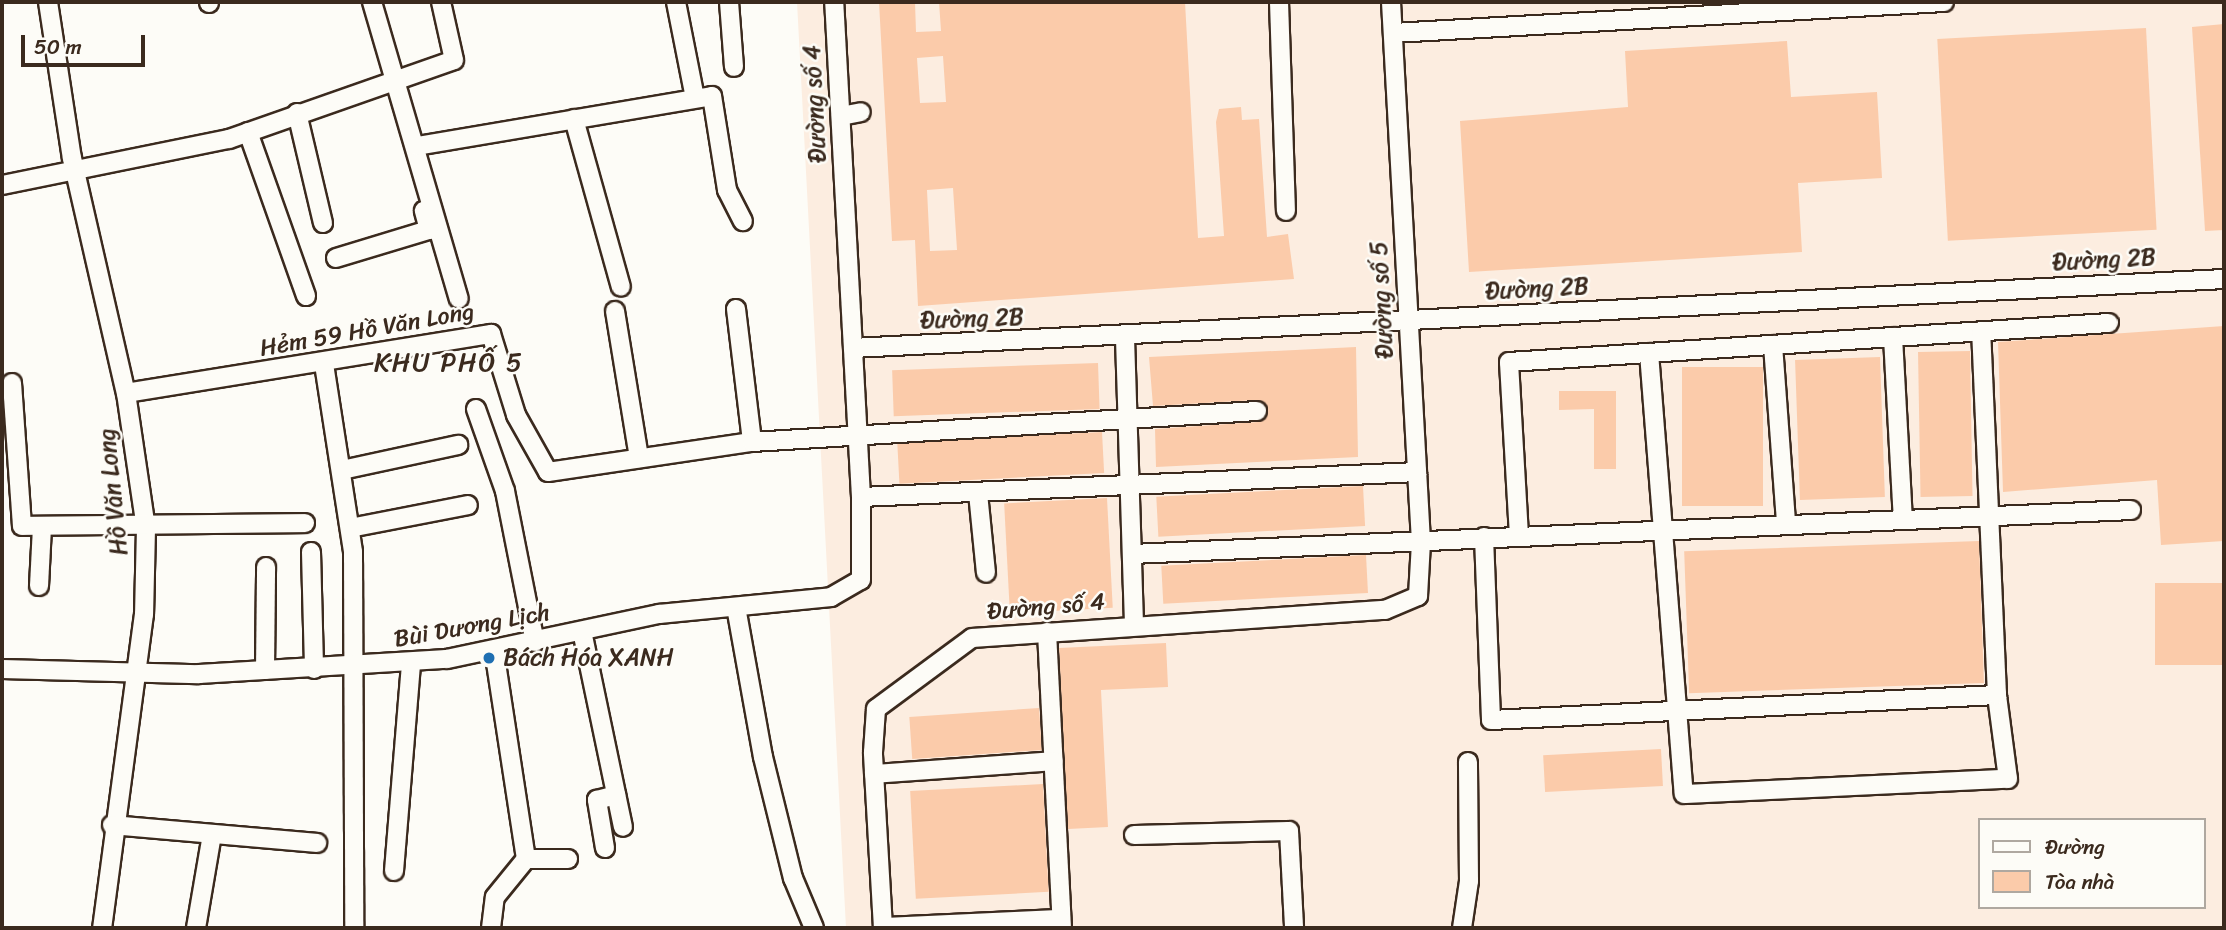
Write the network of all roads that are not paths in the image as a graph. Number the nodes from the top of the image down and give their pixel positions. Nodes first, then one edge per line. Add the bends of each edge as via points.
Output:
1 (48, 2) edge
2 (372, 2) edge
3 (441, 2) edge
4 (676, 2) edge
5 (729, 2) edge
6 (834, 2) edge
7 (1279, 2) edge
8 (1391, 2) edge
9 (1944, 2) edge
10 (1392, 33) junction
11 (734, 67) dead end
12 (393, 83) junction
13 (695, 98) junction
14 (861, 112) dead end
15 (297, 113) junction
16 (841, 116) junction
17 (575, 118) junction
18 (248, 132) junction
19 (417, 146) junction
20 (74, 170) junction
21 (2, 185) edge
22 (1286, 211) dead end
23 (743, 221) dead end
24 (323, 223) dead end
25 (336, 258) dead end
26 (2224, 279) edge
27 (621, 287) dead end
28 (306, 296) dead end
29 (459, 299) dead end
30 (736, 309) dead end
31 (615, 311) dead end
32 (1407, 321) junction
33 (2109, 323) dead end
34 (1981, 331) junction
35 (1894, 337) junction
36 (1125, 338) junction
37 (1773, 345) junction
38 (853, 348) junction
39 (1649, 353) junction
40 (324, 364) junction
41 (12, 383) dead end
42 (126, 393) junction
43 (476, 409) dead end
44 (1257, 411) dead end
45 (1127, 419) junction
46 (858, 435) junction
47 (752, 442) junction
48 (458, 445) dead end
49 (639, 458) junction
50 (342, 470) junction
51 (1417, 472) junction
52 (1129, 488) junction
53 (978, 493) junction
54 (861, 497) junction
55 (468, 505) dead end
56 (2131, 510) dead end
57 (1986, 516) junction
58 (1903, 519) junction
59 (305, 523) dead end
60 (1786, 524) junction
61 (42, 526) junction
62 (146, 528) junction
63 (350, 528) junction
64 (1663, 530) junction
65 (1519, 536) junction
66 (1484, 537) junction
67 (1421, 542) junction
68 (311, 552) dead end
69 (1132, 554) junction
70 (266, 567) dead end
71 (986, 573) dead end
72 (39, 586) dead end
73 (1418, 596) joint
74 (736, 607) junction
75 (1134, 625) junction
76 (582, 631) junction
77 (1046, 632) junction
78 (535, 642) junction
79 (494, 650) junction
80 (411, 663) junction
81 (357, 667) junction
82 (2, 668) edge
83 (314, 669) junction
84 (265, 670) junction
85 (133, 673) junction
86 (1997, 695) junction
87 (1679, 711) junction
88 (1054, 761) junction
89 (1468, 762) dead end
90 (874, 774) junction
91 (616, 795) junction
92 (112, 825) junction
93 (623, 827) dead end
94 (212, 834) junction
95 (1135, 835) dead end
96 (317, 843) dead end
97 (605, 848) dead end
98 (526, 859) junction
99 (568, 859) dead end
100 (394, 871) dead end
101 (1061, 924) edge
102 (883, 927) edge
103 (102, 928) edge
104 (196, 928) edge
105 (354, 928) edge
106 (491, 928) edge
107 (814, 928) edge
108 (1294, 928) edge
109 (1462, 928) edge

1 - 20 street, Hồ Văn Long
2 - 12 street
3 - 12 street via 454,60
4 - 13 street
5 - 11 street
6 - 16 street, Đường số 4
7 - 22 street
8 - 10 street, Đường số 5
9 - 10 street
10 - 32 street, Đường số 5
12 - 15 street
12 - 19 street
13 - 17 street
13 - 23 street via 712,96 727,190
14 - 16 street
15 - 18 street
15 - 24 street
16 - 38 street, Đường số 4
17 - 19 street
17 - 27 street
18 - 20 street via 124,163
18 - 28 street
19 - 25 street via 410,160 429,230
19 - 29 street
20 - 21 street
20 - 42 street, Hồ Văn Long
26 - 32 street, Đường 2B
30 - 47 street
31 - 49 street
32 - 36 street, Đường 2B
32 - 51 street, Đường số 5
33 - 34 street
34 - 35 street
34 - 57 street
35 - 37 street
35 - 58 street
36 - 38 street, Đường 2B
36 - 45 street
37 - 39 street
37 - 60 street
38 - 46 street, Đường số 4
39 - 64 street
39 - 65 street via 1509,362
40 - 42 street, Hẻm 59 Hồ Văn Long
40 - 49 street, Hẻm 59 Hồ Văn Long via 491,334 516,415 548,472
40 - 50 street
41 - 61 street via 22,526
42 - 62 street, Hồ Văn Long
43 - 78 street via 505,491
44 - 45 street, Hẻm 59 Hồ Văn Long
45 - 46 street, Hẻm 59 Hồ Văn Long
45 - 52 street
46 - 47 street, Hẻm 59 Hồ Văn Long
46 - 54 street, Đường số 4
47 - 49 street, Hẻm 59 Hồ Văn Long
48 - 50 street
50 - 63 street
51 - 52 street
51 - 67 street, Đường số 5
52 - 53 street
52 - 69 street
53 - 54 street
53 - 71 street
54 - 74 street, Bùi Dương Lịch via 861,580 831,597
55 - 63 street
56 - 57 street
57 - 58 street
57 - 86 street
58 - 60 street
59 - 62 street
60 - 64 street
61 - 62 street
61 - 72 street
62 - 85 street, Hồ Văn Long via 144,614
63 - 81 street
64 - 65 street
64 - 87 street
65 - 66 street
66 - 67 street
66 - 87 street via 1491,720
67 - 69 street
67 - 73 street, Đường số 5
68 - 83 street
69 - 75 street
70 - 84 street
73 - 75 street, Đường số 4 via 1385,610
74 - 76 street, Bùi Dương Lịch via 659,614
74 - 107 street via 763,757 793,878
75 - 77 street, Đường số 4
76 - 78 street, Bùi Dương Lịch
76 - 91 street
77 - 88 street
77 - 90 street, Đường số 4 via 972,638 876,709
78 - 79 street, Bùi Dương Lịch
79 - 80 street, Bùi Dương Lịch
79 - 98 street
80 - 81 street, Bùi Dương Lịch
80 - 100 street
81 - 83 street, Bùi Dương Lịch
81 - 105 street via 350,700 352,778 357,785
82 - 85 street, Bùi Dương Lịch
83 - 84 street, Bùi Dương Lịch
84 - 85 street, Bùi Dương Lịch
85 - 92 street, Hồ Văn Long
86 - 87 street
86 - 87 street via 2008,779 1684,794
88 - 90 street
88 - 101 street
89 - 109 street via 1469,872
90 - 102 street, Đường số 4
91 - 93 street
91 - 97 street via 597,800
92 - 94 street
92 - 103 street, Hồ Văn Long
94 - 96 street
94 - 104 street
95 - 108 street via 1289,831
98 - 99 street
98 - 106 street via 495,897
101 - 102 street

